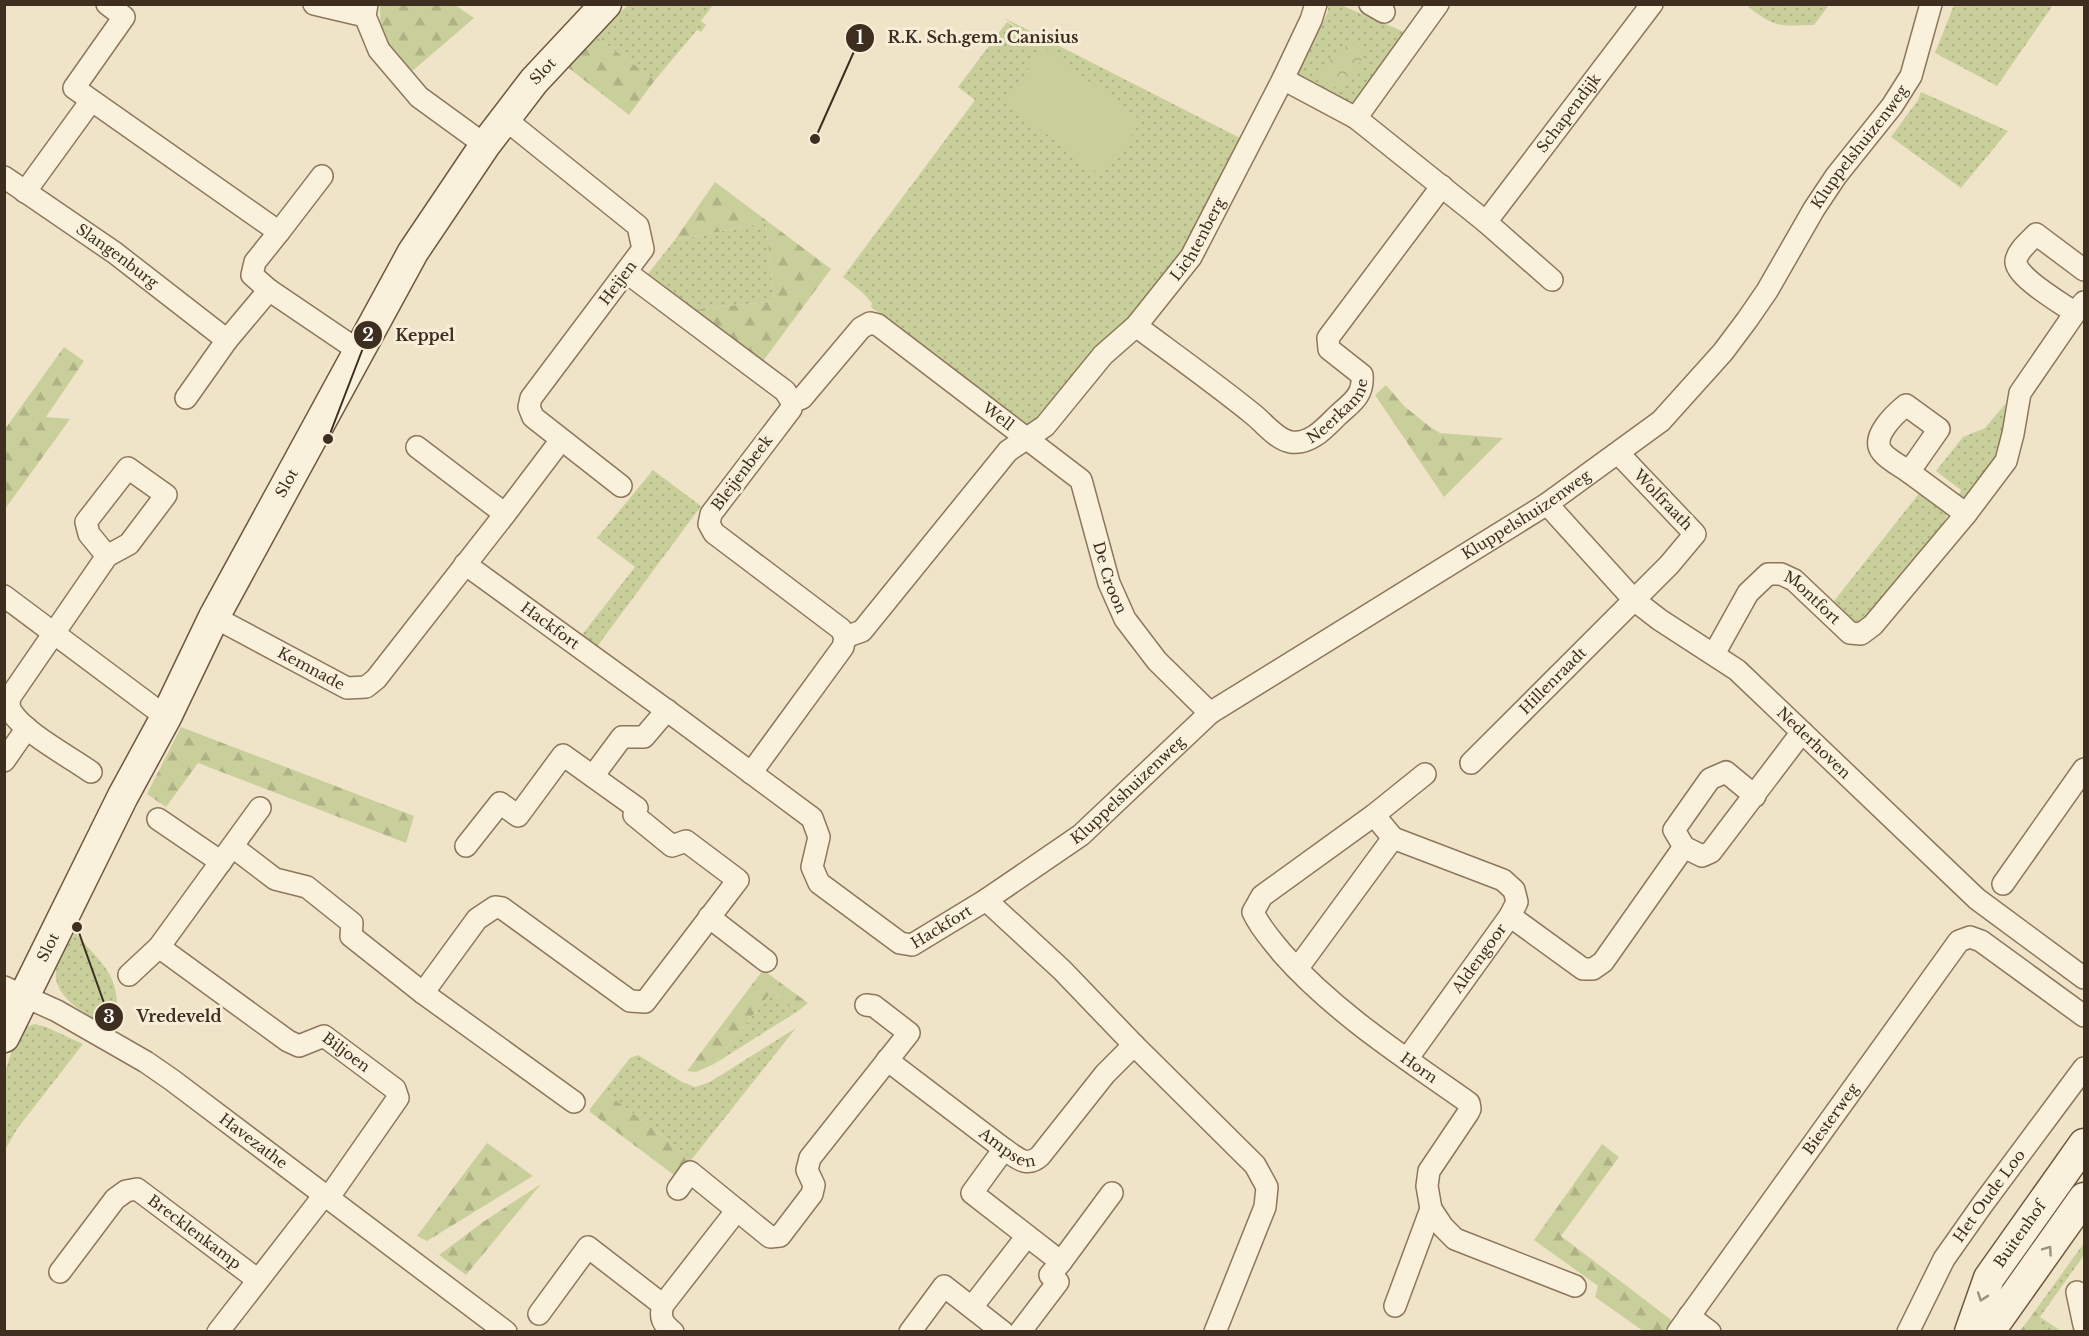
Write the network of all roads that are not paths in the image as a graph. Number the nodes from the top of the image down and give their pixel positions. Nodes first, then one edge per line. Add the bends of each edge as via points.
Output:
1 (107, 4) edge
2 (314, 4) edge
3 (606, 4) edge
4 (1316, 4) edge
5 (1438, 4) edge
6 (1652, 4) edge
7 (1931, 4) edge
8 (366, 10) edge
9 (1283, 79) junction
10 (91, 101) junction
11 (1356, 118) junction
12 (505, 119) junction
13 (485, 145) junction
14 (322, 176) dead end
15 (4, 177) edge
16 (1442, 186) junction
17 (25, 192) junction
18 (1486, 222) junction
19 (279, 232) junction
20 (2085, 270) edge
21 (626, 272) junction
22 (1552, 280) dead end
23 (269, 290) junction
24 (2080, 307) edge
25 (1136, 326) junction
26 (227, 340) junction
27 (359, 351) junction
28 (186, 398) dead end
29 (792, 402) junction
30 (1026, 438) junction
31 (561, 440) junction
32 (417, 447) dead end
33 (1618, 453) junction
34 (1909, 472) dead end
35 (621, 486) dead end
36 (1548, 504) junction
37 (505, 514) junction
38 (1966, 514) junction
39 (107, 556) junction
40 (465, 564) junction
41 (4, 596) edge
42 (1634, 600) junction
43 (214, 616) junction
44 (53, 632) junction
45 (845, 638) junction
46 (1714, 654) junction
47 (667, 710) junction
48 (1210, 712) junction
49 (166, 717) junction
50 (27, 728) junction
51 (1802, 732) junction
52 (4, 761) edge
53 (1471, 763) dead end
54 (2085, 769) edge
55 (91, 772) dead end
56 (751, 773) junction
57 (1425, 774) dead end
58 (593, 776) junction
59 (1755, 796) junction
60 (260, 808) dead end
61 (1374, 815) junction
62 (158, 819) dead end
63 (1393, 838) junction
64 (466, 846) dead end
65 (1684, 847) junction
66 (227, 854) junction
67 (2003, 884) dead end
68 (986, 900) junction
69 (1510, 916) junction
70 (709, 917) junction
71 (159, 947) junction
72 (766, 962) dead end
73 (1297, 969) junction
74 (129, 975) dead end
75 (2085, 978) edge
76 (14, 992) edge
77 (423, 993) junction
78 (866, 1005) dead end
79 (2085, 1016) edge
80 (4, 1037) edge
81 (1134, 1046) junction
82 (1407, 1059) junction
83 (887, 1060) junction
84 (2085, 1068) edge
85 (574, 1102) dead end
86 (2085, 1144) edge
87 (1004, 1149) junction
88 (678, 1189) dead end
89 (1112, 1193) dead end
90 (327, 1196) junction
91 (2085, 1198) edge
92 (1431, 1209) junction
93 (737, 1210) junction
94 (1027, 1236) junction
95 (1061, 1262) junction
96 (60, 1272) dead end
97 (258, 1280) junction
98 (1575, 1286) dead end
99 (2077, 1292) dead end
100 (663, 1305) junction
101 (1395, 1306) dead end
102 (972, 1307) junction
103 (539, 1314) dead end
104 (1683, 1324) edge
105 (2085, 1325) edge
106 (218, 1332) edge
107 (506, 1332) edge
108 (673, 1332) edge
109 (910, 1332) edge
110 (1004, 1332) edge
111 (1020, 1332) edge
112 (1215, 1332) edge
113 (1710, 1332) edge
114 (1908, 1332) edge
115 (1970, 1332) edge
116 (1989, 1332) edge

1 - 10 street via 124,17 74,88
2 - 8 street
3 - 12 street, Slot via 534,81
4 - 9 street, Lichtenberg
5 - 11 street
6 - 18 street, Schapendijk
7 - 33 street, Kluppelshuizenweg via 1911,76 1893,106 1819,201 1747,320 1661,421
8 - 13 street via 379,50 419,97
9 - 11 street
9 - 25 street, Lichtenberg via 1191,257
10 - 17 street
10 - 19 street
11 - 16 street
12 - 13 street, Slot
12 - 21 street, Heijen via 638,226 643,249
13 - 27 street, Slot via 413,252
14 - 19 street
15 - 17 street, Slangenburg
16 - 18 street
16 - 25 street, Neerkanne via 1328,339 1329,349 1362,375 1363,387 1321,432 1311,437 1289,442 1278,436
17 - 26 street, Slangenburg via 115,253
18 - 22 street
19 - 23 street via 255,262 252,275
20 - 24 street, Montfort via 2036,234 2016,257 2016,266 2023,276
21 - 29 street via 785,391
21 - 31 street, Heijen via 531,398 533,417
23 - 26 street
23 - 27 street
24 - 38 street, Montfort via 2020,393 2006,460
25 - 30 street, Lichtenberg via 1103,355 1045,426
26 - 28 street
27 - 43 street, Slot
29 - 30 street, Well via 802,398 861,328 870,323 878,325
29 - 45 street, Bleijenbeek via 791,409 711,514 709,524 714,533 841,629
30 - 45 street, Well via 1008,451 862,631
30 - 48 street, De Croon via 1081,480 1109,583 1125,618 1157,661
31 - 35 street, Heijen
31 - 37 street
32 - 37 street
33 - 36 street, Kluppelshuizenweg
33 - 42 street, Wolfraath via 1695,534
34 - 38 street
36 - 42 street, Nederhoven
36 - 48 street, Kluppelshuizenweg
37 - 40 street
38 - 46 street, Montfort via 1873,625 1861,634 1850,633 1794,580 1768,573 1748,593
39 - 39 street via 89,534 86,522 128,468 166,495 129,544
39 - 44 street
40 - 43 street, Kemnade via 366,687 347,688
40 - 47 street, Hackfort
41 - 44 street
42 - 46 street, Nederhoven
42 - 53 street, Hillenraadt
43 - 49 street, Slot
44 - 49 street
44 - 50 street via 10,697 11,712
45 - 56 street via 843,647
46 - 51 street, Nederhoven via 1737,670
47 - 56 street, Hackfort
47 - 58 street via 644,737 622,737
48 - 68 street, Kluppelshuizenweg via 1081,835
49 - 76 street, Slot
50 - 52 street
50 - 55 street
51 - 59 street
51 - 75 street, Nederhoven via 1977,898
54 - 67 street
56 - 68 street, Hackfort via 812,818 819,837 812,867 819,883 900,943 912,945
57 - 61 street, Horn
58 - 64 street via 563,755 518,816 500,803
58 - 70 street via 637,808 634,815 672,846 686,841 738,880
59 - 65 street via 1711,852 1702,856
59 - 65 street via 1726,772 1710,779 1674,830
60 - 66 street
61 - 63 street
61 - 73 street, Horn via 1262,896 1253,912 1259,926
62 - 66 street
63 - 69 street via 1503,880 1514,890 1517,902
63 - 73 street
65 - 69 street, Aldengoor via 1603,962 1593,969 1583,969
66 - 71 street
66 - 77 street via 275,879 307,887 352,923 351,936
68 - 81 street, Hackfort via 1062,970
69 - 82 street, Aldengoor
70 - 72 street
70 - 77 street via 645,1002 630,1001 502,908 495,907 477,920
71 - 74 street
71 - 90 street, Biljoen via 288,1041 299,1046 324,1036 395,1089 398,1098
73 - 82 street, Horn via 1332,1003
76 - 80 street
76 - 90 street, Havezathe via 57,1011 146,1062
77 - 85 street
78 - 83 street via 874,1006 909,1033
79 - 104 street, Biesterweg via 1981,941 1970,937 1959,941
81 - 87 street, Ampsen via 1105,1074 1035,1161 1023,1162
81 - 112 street, Hackfort via 1255,1165 1267,1186 1265,1207
82 - 92 street, Horn via 1469,1103 1470,1109 1430,1171 1427,1186
83 - 87 street, Ampsen
83 - 93 street via 810,1158 807,1170 814,1185 812,1194 780,1236 770,1237
84 - 114 street, Het Oude Loo via 1944,1259
86 -> 115 street, Buitenhof via 1989,1278
87 - 94 street via 972,1193
88 - 93 street via 690,1172
89 - 95 street
90 - 97 street
90 - 107 street, Havezathe
116 -> 91 street
92 - 98 street via 1455,1239
92 - 101 street
93 - 100 street
94 - 95 street
94 - 102 street
95 - 111 street via 1050,1275 1058,1282
96 - 97 street, Brecklenkamp via 115,1199 137,1189
97 - 106 street
99 - 105 street
100 - 103 street via 588,1247
100 - 108 street via 660,1314 664,1325
102 - 109 street via 944,1286
102 - 110 street
104 - 113 street

